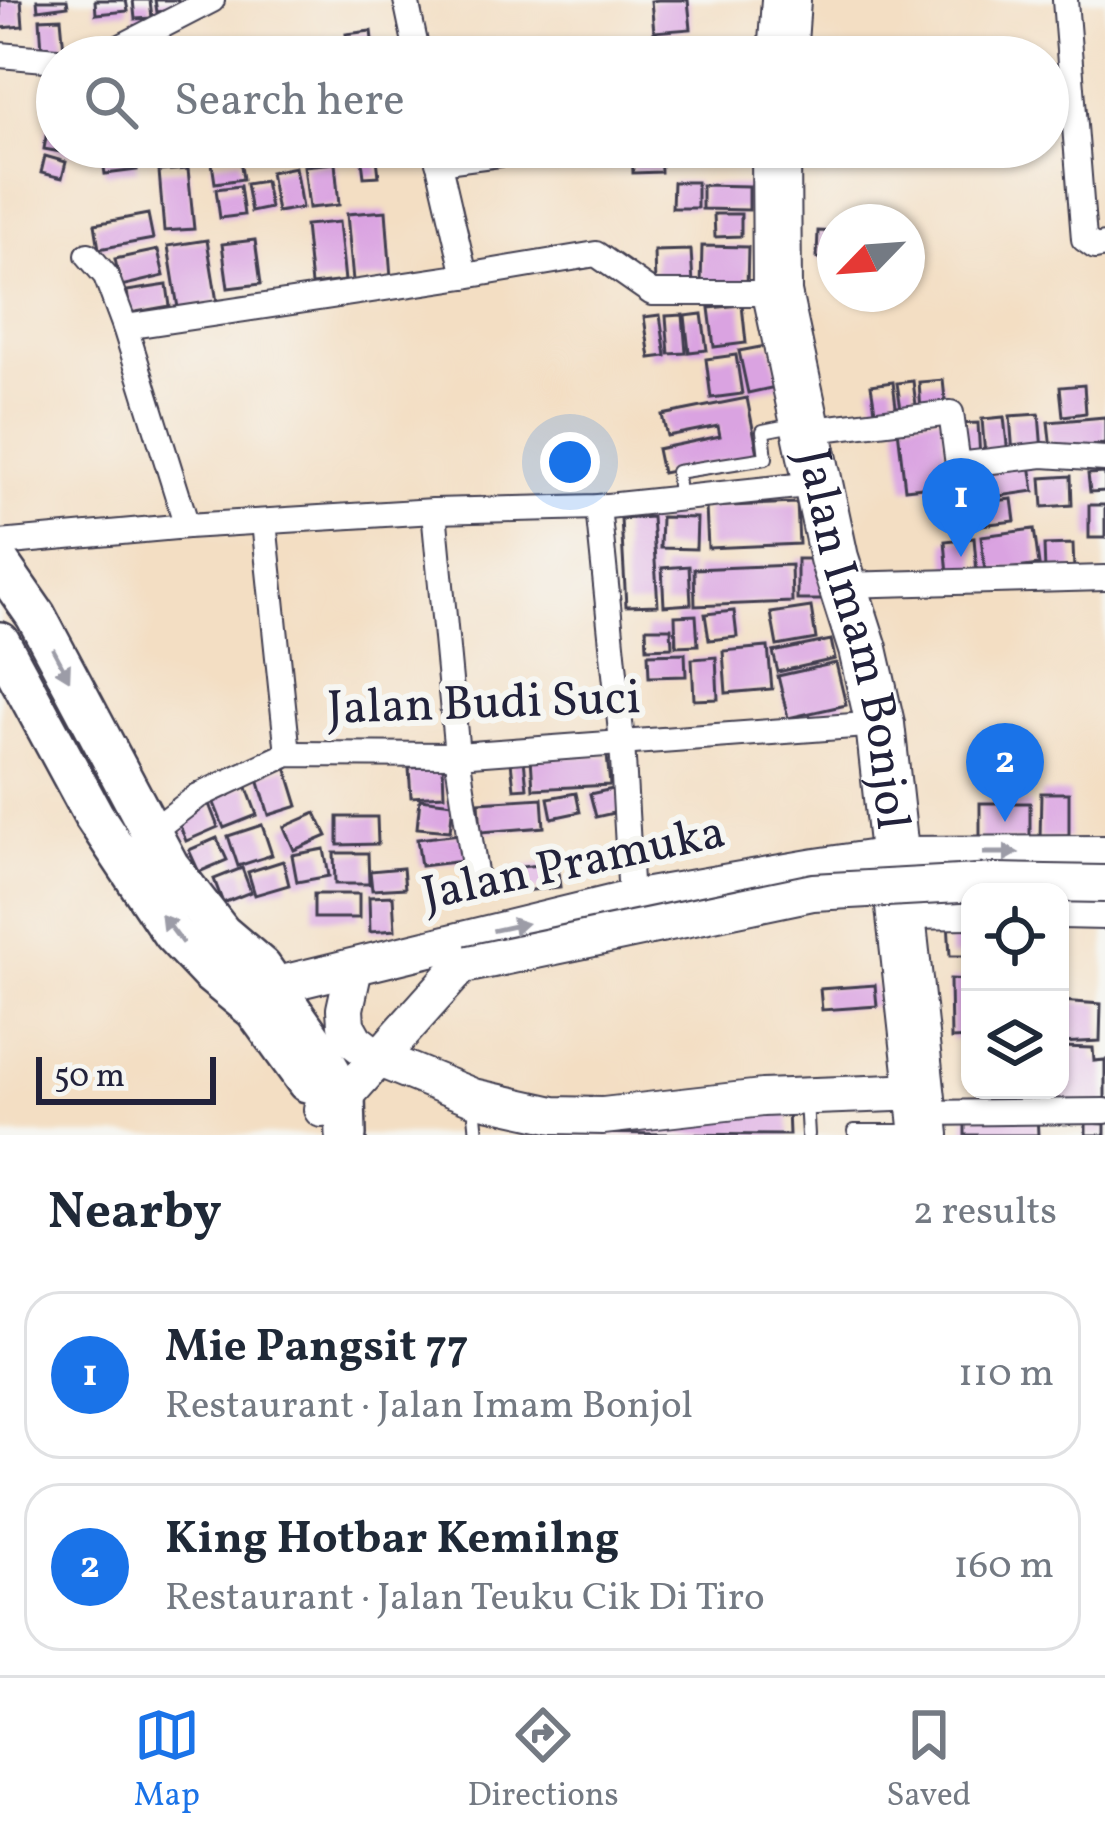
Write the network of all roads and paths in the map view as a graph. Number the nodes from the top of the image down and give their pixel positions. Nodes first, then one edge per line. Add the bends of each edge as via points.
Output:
1 (212, 0) edge
2 (406, 0) edge
3 (786, 0) edge
4 (1065, 0) edge
5 (142, 36) edge
6 (414, 36) edge
7 (783, 36) edge
8 (1068, 36) edge
9 (1069, 50) edge
10 (0, 55) edge
11 (36, 58) edge
12 (440, 168) edge
13 (776, 168) edge
14 (1105, 245) edge
15 (88, 255) dead end
16 (465, 276) junction
17 (777, 293) junction
18 (125, 327) junction
19 (806, 427) junction
20 (1105, 459) edge
21 (816, 484) junction
22 (679, 499) junction
23 (598, 507) junction
24 (434, 511) junction
25 (264, 522) junction
26 (187, 526) junction
27 (0, 543) edge
28 (0, 565) edge
29 (1105, 578) edge
30 (842, 585) junction
31 (0, 642) edge
32 (880, 724) junction
33 (622, 742) junction
34 (288, 754) junction
35 (457, 754) junction
36 (135, 844) junction
37 (897, 855) junction
38 (1105, 856) edge
39 (475, 872) dead end
40 (1105, 884) edge
41 (631, 899) junction
42 (1105, 908) edge
43 (961, 910) edge
44 (1069, 910) edge
45 (903, 911) junction
46 (465, 964) junction
47 (366, 965) junction
48 (274, 986) junction
49 (377, 1058) junction
50 (806, 1095) junction
51 (473, 1097) junction
52 (1105, 1111) edge
53 (923, 1118) edge
54 (338, 1119) edge
55 (854, 1120) edge
56 (477, 1135) edge
57 (808, 1135) edge

1 - 5 street
2 - 6 street
3 - 7 highway
4 - 8 street
9 - 14 street via 1084,239
10 - 11 street
12 - 16 street
13 - 17 highway, Jalan Imam Bonjol
15 - 18 street via 106,276
16 - 17 street via 596,254 652,293
16 - 18 street
17 - 19 highway, Jalan Imam Bonjol
18 - 26 street
19 - 20 street via 951,412 958,465 1043,455
19 - 21 highway, Jalan Imam Bonjol
19 - 22 lane via 763,431 766,458 676,472
21 - 22 street
21 - 30 highway, Jalan Imam Bonjol
22 - 23 street
23 - 24 street
23 - 33 street
24 - 25 street
24 - 35 street
25 - 26 street
25 - 34 street
26 - 27 street
28 -> 36 main road via 36,616
29 - 30 street
30 - 32 highway, Jalan Imam Bonjol
31 - 36 main road via 94,816
32 - 33 street, Jalan Budi Suci
32 - 37 highway, Jalan Imam Bonjol
33 - 35 street, Jalan Budi Suci
33 - 41 street
34 - 35 street, Jalan Budi Suci
34 - 36 street, Jalan Budi Suci via 198,796
35 - 39 street
36 - 48 main road via 169,866
54 -> 36 main road via 255,1010 172,933
37 -> 38 street, Jalan Pramuka
37 - 41 street, Jalan Pramuka
37 - 45 highway, Jalan Imam Bonjol
38 - 42 street via 1092,872 1092,888
40 - 46 street, bridge via 835,890
47 -> 41 street, Jalan Pramuka
42 - 44 street
43 - 45 street
45 - 53 highway, Jalan Imam Bonjol
46 - 47 street
46 - 49 street
47 - 48 street, Jalan Pramuka
47 - 49 street via 346,1025
48 - 54 main road
49 - 51 street
49 - 54 street
50 - 51 street via 603,1116
50 - 55 street
50 - 57 lane
51 - 56 lane
52 - 53 street
53 - 55 street

